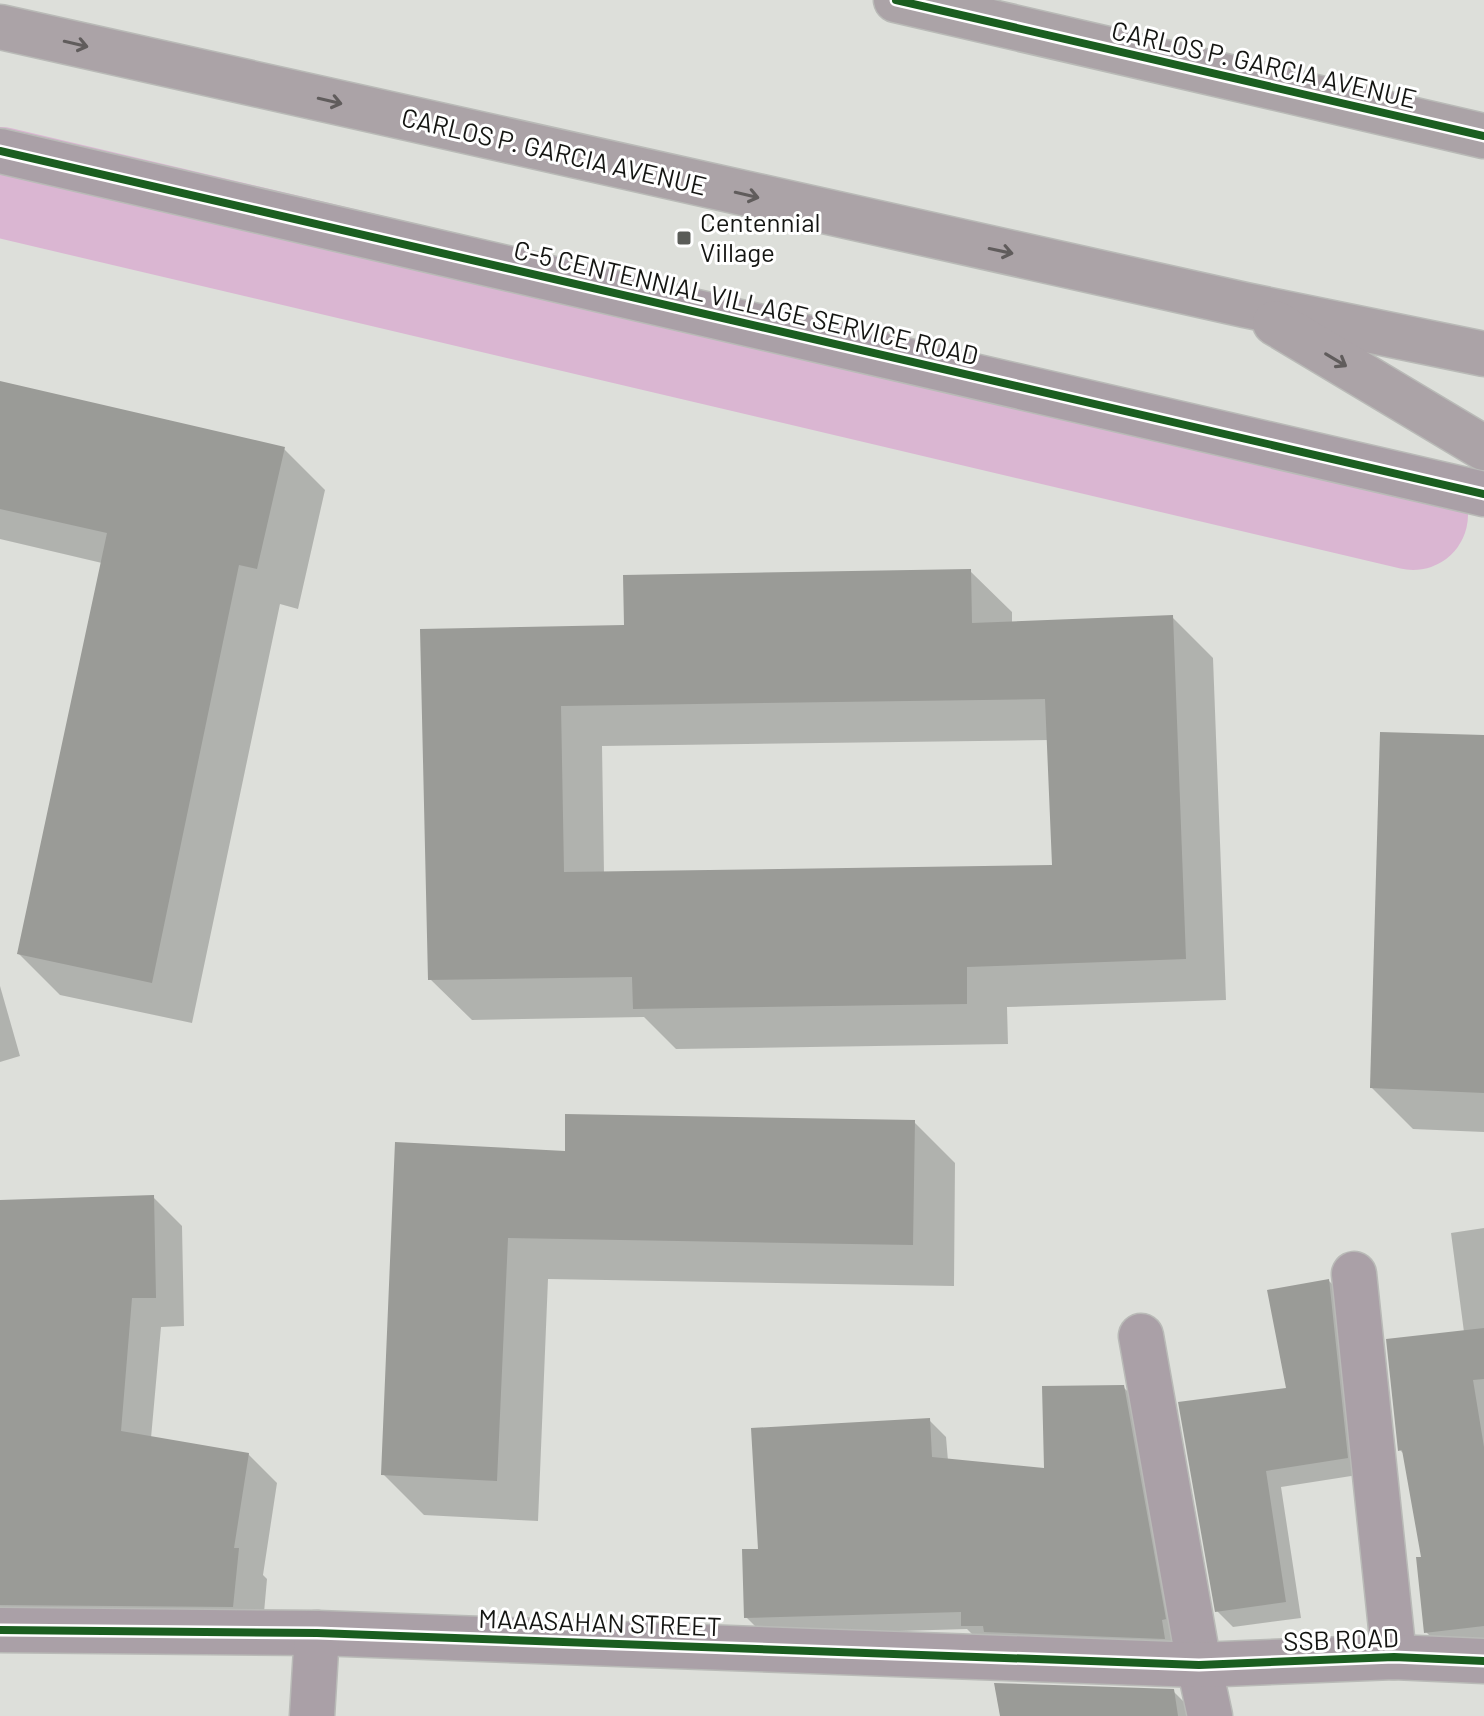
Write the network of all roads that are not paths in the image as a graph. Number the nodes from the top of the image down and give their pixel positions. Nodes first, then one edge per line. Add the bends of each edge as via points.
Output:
1 (896, 0) edge
2 (0, 27) edge
3 (1484, 136) edge
4 (0, 151) edge
5 (1245, 305) junction
6 (1484, 354) edge
7 (1484, 448) edge
8 (1484, 494) edge
9 (1354, 1274) dead end
10 (1141, 1336) dead end
11 (0, 1630) edge
12 (317, 1633) junction
13 (1394, 1657) junction
14 (1484, 1661) edge
15 (1199, 1665) junction
16 (312, 1716) edge
17 (1210, 1716) edge

1 - 3 main road, CARLOS P. GARCIA AVENUE
2 -> 5 main road, CARLOS P. GARCIA AVENUE
4 - 8 street, C-5 CENTENNIAL VILLAGE SERVICE ROAD
5 - 6 main road, CARLOS P. GARCIA AVENUE
5 -> 7 main road
9 - 13 street
10 - 15 street
11 - 12 street, MAAASAHAN STREET
12 - 15 street, MAAASAHAN STREET
12 - 16 street
13 - 14 street, SSB ROAD
13 - 15 street, SSB ROAD
15 - 17 street

